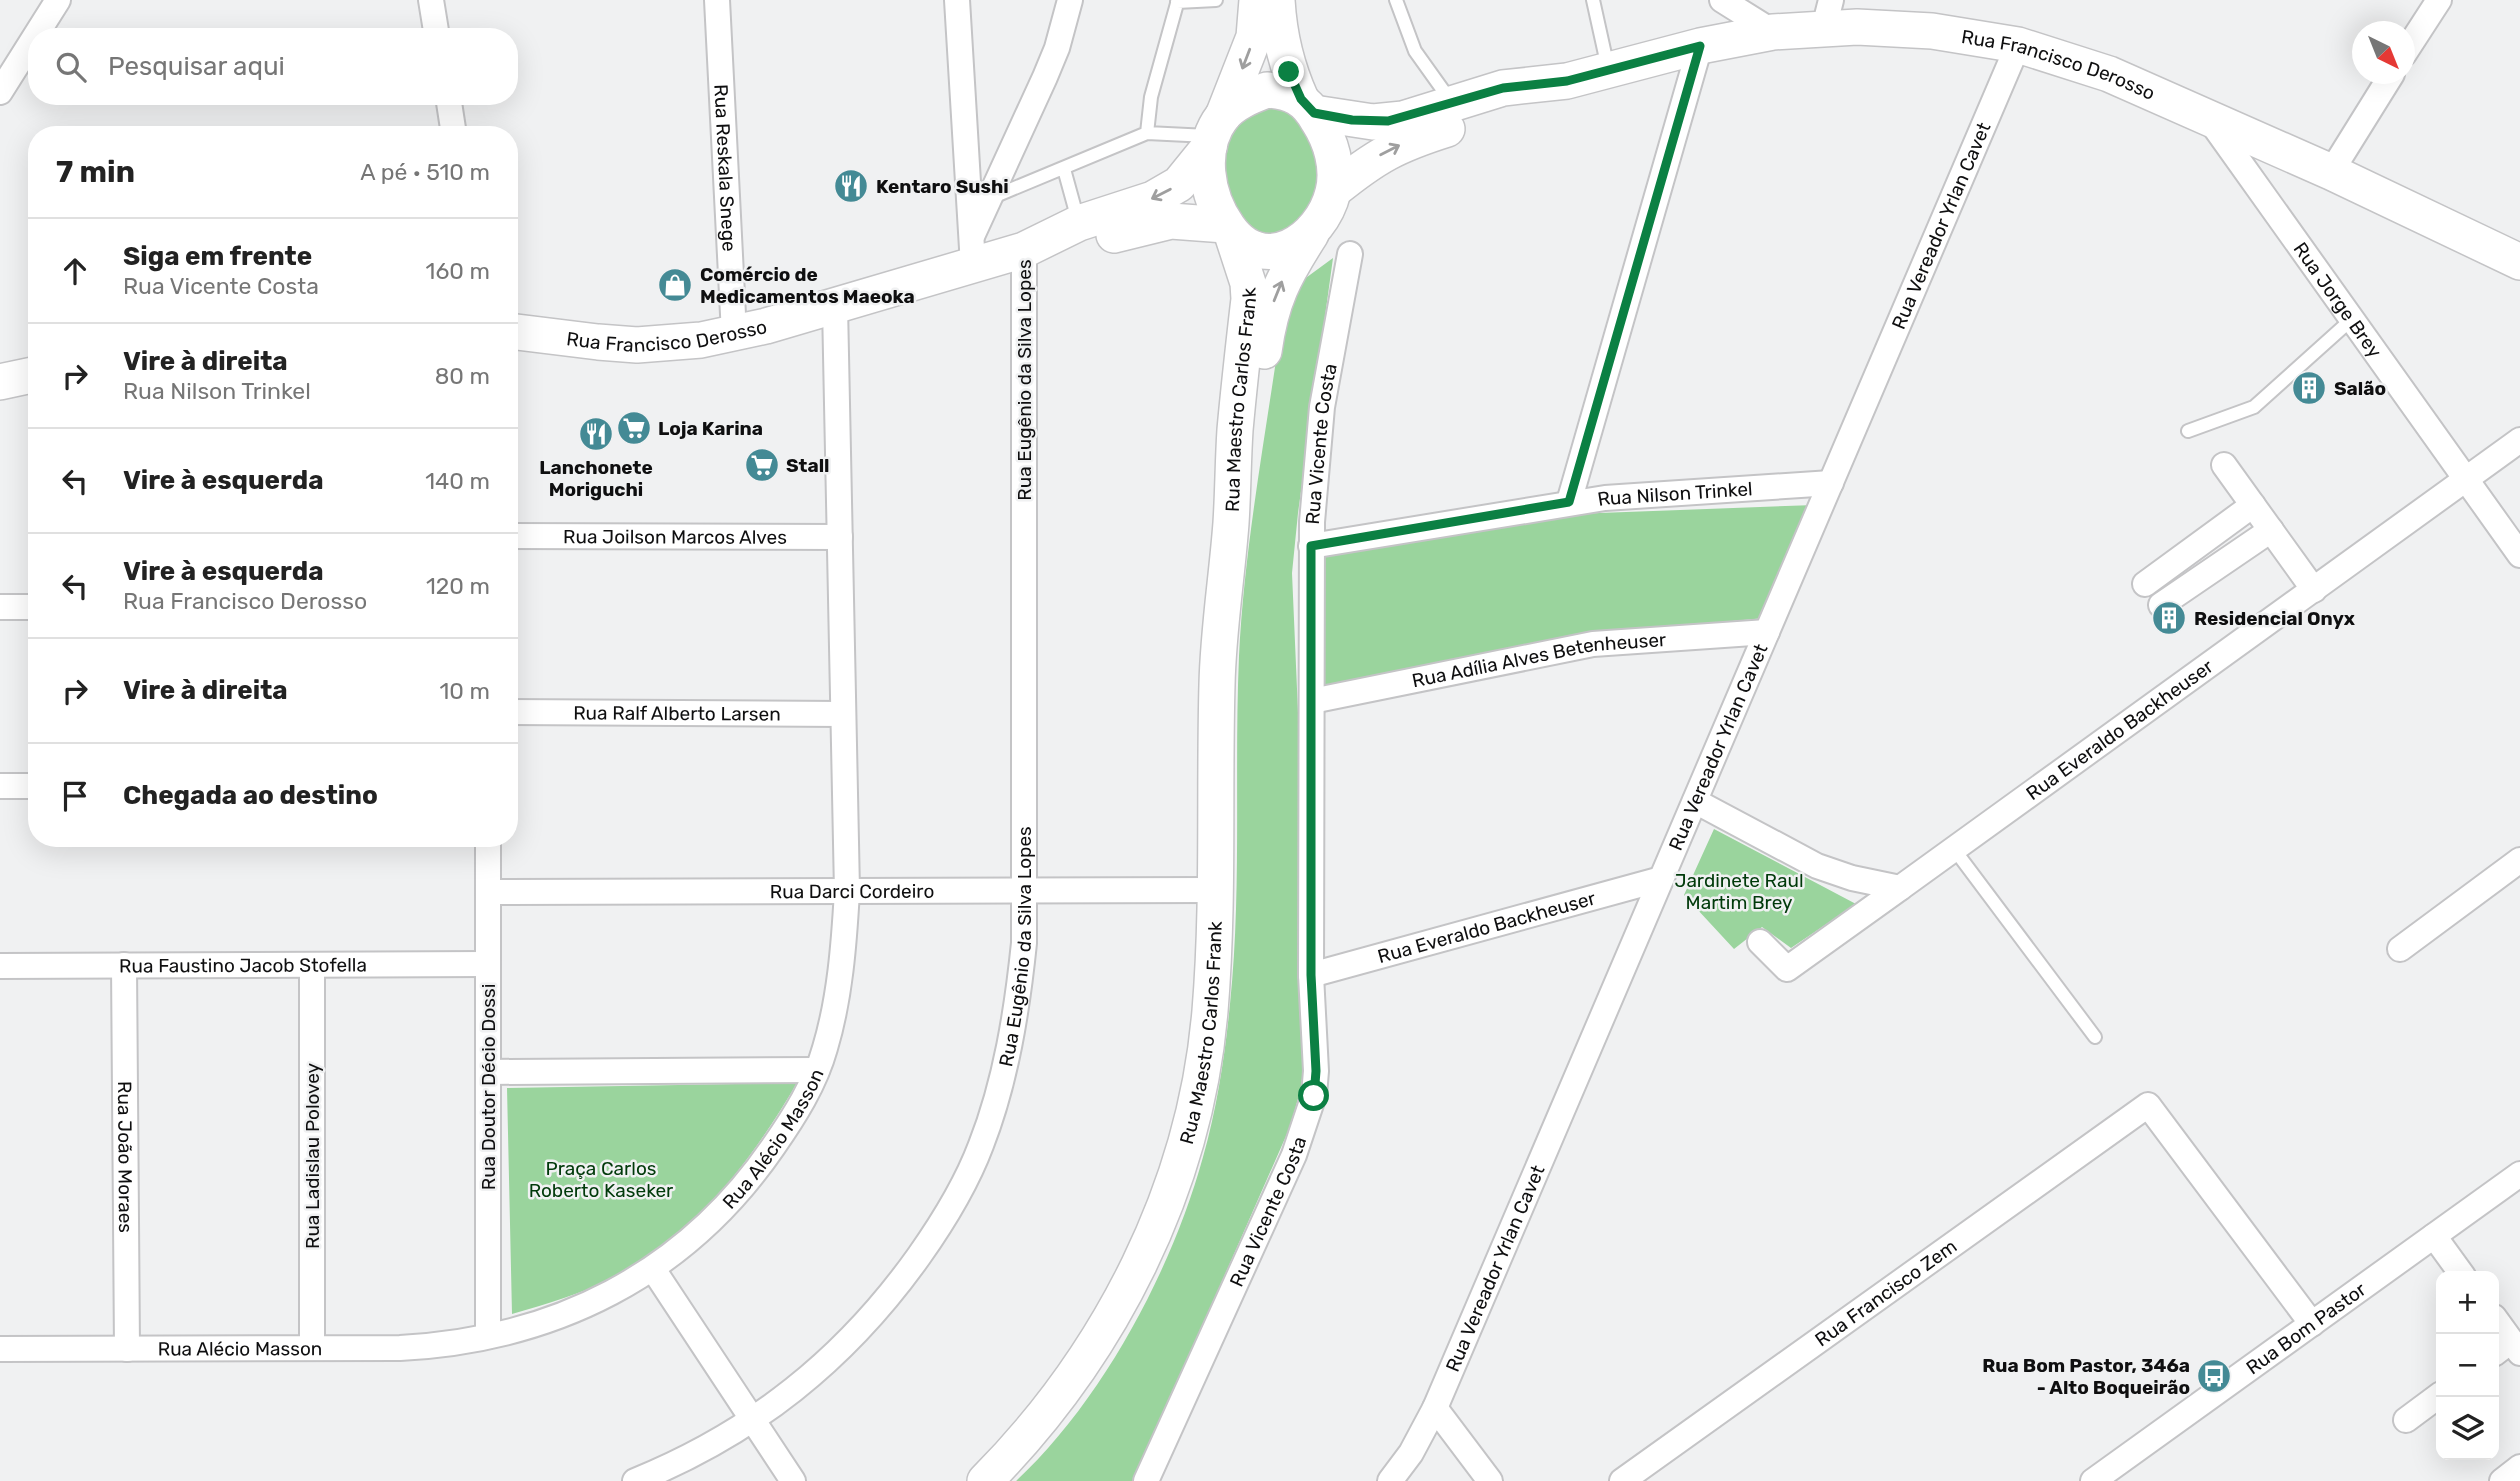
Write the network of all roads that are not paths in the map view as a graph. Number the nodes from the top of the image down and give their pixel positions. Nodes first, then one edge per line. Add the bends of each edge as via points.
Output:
1 (58, 0) edge
2 (431, 0) edge
3 (717, 0) edge
4 (957, 0) edge
5 (1070, 0) edge
6 (1216, 0) edge
7 (1257, 0) edge
8 (1278, 0) edge
9 (1396, 0) edge
10 (1593, 0) edge
11 (1722, 0) edge
12 (2439, 0) edge
13 (1178, 1) edge
14 (1828, 14) edge
15 (41, 28) edge
16 (436, 28) edge
17 (1773, 32) junction
18 (2415, 37) edge
19 (2018, 45) junction
20 (1700, 46) junction
21 (28, 48) edge
22 (1609, 69) junction
23 (1567, 81) junction
24 (2386, 84) edge
25 (0, 93) edge
26 (1453, 103) junction
27 (449, 105) edge
28 (1307, 106) junction
29 (2206, 114) junction
30 (452, 126) edge
31 (1215, 133) junction
32 (1147, 134) junction
33 (1064, 169) junction
34 (2330, 172) junction
35 (1334, 190) junction
36 (989, 198) junction
37 (1079, 223) junction
38 (1229, 229) junction
39 (1311, 234) junction
40 (1024, 250) junction
41 (972, 251) junction
42 (1350, 254) dead end
43 (2520, 262) edge
44 (835, 306) junction
45 (2352, 319) junction
46 (518, 332) edge
47 (734, 334) junction
48 (28, 376) edge
49 (0, 382) edge
50 (2188, 431) dead end
51 (2520, 440) edge
52 (2224, 465) dead end
53 (2466, 479) junction
54 (1831, 483) junction
55 (1569, 502) junction
56 (2253, 505) junction
57 (1231, 526) junction
58 (2271, 530) junction
59 (518, 536) edge
60 (840, 537) junction
61 (1311, 546) junction
62 (2520, 555) edge
63 (2145, 584) dead end
64 (2314, 590) junction
65 (2161, 605) dead end
66 (0, 607) edge
67 (28, 607) edge
68 (1767, 632) junction
69 (1312, 701) junction
70 (518, 712) edge
71 (844, 714) junction
72 (0, 786) edge
73 (28, 786) edge
74 (1695, 801) junction
75 (488, 847) edge
76 (1954, 849) junction
77 (2520, 860) edge
78 (1661, 879) junction
79 (1900, 888) junction
80 (1025, 890) junction
81 (1215, 890) junction
82 (847, 891) junction
83 (488, 892) junction
84 (1760, 942) dead end
85 (2400, 949) dead end
86 (488, 964) junction
87 (124, 965) junction
88 (312, 965) junction
89 (0, 966) edge
90 (1311, 975) junction
91 (2095, 1037) dead end
92 (817, 1070) junction
93 (488, 1072) junction
94 (2518, 1181) edge
95 (2434, 1236) junction
96 (653, 1269) junction
97 (2459, 1271) edge
98 (2312, 1324) junction
99 (2499, 1329) edge
100 (488, 1336) junction
101 (312, 1348) junction
102 (0, 1349) edge
103 (127, 1349) junction
104 (2508, 1350) edge
105 (2437, 1397) edge
106 (1435, 1408) junction
107 (2406, 1420) dead end
108 (753, 1421) junction
109 (2520, 1467) edge
110 (635, 1481) edge
111 (793, 1481) edge
112 (985, 1481) edge
113 (1146, 1481) edge
114 (1390, 1481) edge
115 (1490, 1481) edge
116 (1622, 1481) edge
117 (2093, 1481) edge
118 (2502, 1481) edge

1 - 15 street
2 - 16 street
3 - 47 street, Rua Reskala Snege
4 - 41 street
5 - 36 street via 1053,58
6 - 13 lane
7 -> 31 main road via 1254,37
8 - 28 main road via 1282,49
9 - 26 lane via 1415,51
10 - 22 lane
11 - 17 street
12 - 18 street
13 - 32 lane via 1151,97
14 - 17 main road, Rua Francisco Derosso
14 - 19 main road, Rua Francisco Derosso via 1857,27 1932,31
17 - 20 main road, Rua Francisco Derosso
19 - 29 main road, Rua Francisco Derosso via 2109,74
19 - 54 street, Rua Vereador Yrlan Cavet
20 - 22 main road, Rua Francisco Derosso
20 - 55 street
21 - 25 street
22 - 23 main road, Rua Francisco Derosso
23 - 26 main road, Rua Francisco Derosso via 1503,88
35 -> 23 main road, Rua Francisco Derosso via 1388,150 1507,110
24 - 34 street
26 - 28 main road, Rua Francisco Derosso via 1388,121 1352,120
27 - 30 street
28 - 31 main road via 1286,91 1267,90 1245,98
28 - 35 main road via 1327,135
29 - 34 main road, Rua Francisco Derosso
29 - 45 street, Rua Jorge Brey
31 - 32 lane
31 -> 37 main road, Rua Francisco Derosso via 1189,173 1168,191
31 - 38 main road via 1209,182 1214,204
32 - 33 lane
33 - 36 lane
33 - 37 lane
34 - 43 main road, Rua Francisco Derosso
35 - 39 main road
36 - 41 street
37 - 40 main road, Rua Francisco Derosso
38 - 39 main road via 1249,246 1271,252 1292,247
38 - 40 main road, Rua Francisco Derosso via 1159,222 1088,242
38 - 57 main road, Rua Maestro Carlos Frank via 1249,299 1235,431
57 -> 39 main road, Rua Maestro Carlos Frank via 1253,432 1273,305
40 - 41 main road, Rua Francisco Derosso
40 - 80 street, Rua Eugênio da Silva Lopes
41 - 44 main road, Rua Francisco Derosso
42 - 61 street, Rua Vicente Costa via 1322,407
44 - 47 main road, Rua Francisco Derosso
44 - 60 street, Rua Alécio Masson
45 - 50 lane via 2254,407
45 - 53 street, Rua Jorge Brey
46 - 47 main road, Rua Francisco Derosso via 637,345
48 - 49 main road
51 - 53 street, Rua Everaldo Backheuser
52 - 56 street
53 - 62 street, Rua Jorge Brey
53 - 64 street, Rua Everaldo Backheuser
54 - 55 street, Rua Nilson Trinkel
54 - 68 street, Rua Vereador Yrlan Cavet
55 - 61 street, Rua Nilson Trinkel
56 - 58 street
56 - 63 street
57 - 81 main road, Rua Maestro Carlos Frank via 1217,683
58 - 64 street
58 - 65 street
59 - 60 street, Rua Joilson Marcos Alves
60 - 71 street, Rua Alécio Masson
61 - 69 street, Rua Vicente Costa
64 - 76 street, Rua Everaldo Backheuser
66 - 67 street
68 - 69 street, Rua Adília Alves Betenheuser via 1593,644
68 - 74 street, Rua Vereador Yrlan Cavet
69 - 90 street, Rua Vicente Costa
70 - 71 street, Rua Ralf Alberto Larsen
71 - 82 street, Rua Alécio Masson
72 - 73 street
74 - 78 street, Rua Vereador Yrlan Cavet
74 - 79 street via 1817,866
75 - 83 street, Rua Doutor Décio Dossi
76 - 79 street, Rua Everaldo Backheuser
76 - 91 lane
77 - 85 street
78 - 90 street, Rua Everaldo Backheuser
78 - 106 street, Rua Vereador Yrlan Cavet
79 - 84 street, Rua Everaldo Backheuser via 1787,969
80 - 81 street, Rua Darci Cordeiro
80 - 82 street, Rua Darci Cordeiro
80 - 108 street, Rua Eugênio da Silva Lopes via 1024,943 1010,1041 981,1145 961,1190 905,1276 867,1322 808,1380
81 - 112 main road, Rua Maestro Carlos Frank via 1204,1059 1172,1189 1133,1278 1078,1370 1042,1419
82 - 83 street, Rua Darci Cordeiro
82 - 92 street, Rua Alécio Masson via 837,993
83 - 86 street, Rua Doutor Décio Dossi
86 - 88 street, Rua Faustino Jacob Stofella
86 - 93 street, Rua Doutor Décio Dossi
87 - 88 street, Rua Faustino Jacob Stofella
87 - 89 street, Rua Faustino Jacob Stofella
87 - 103 street, Rua João Moraes
88 - 101 street, Rua Ladislau Polovey
90 - 113 street, Rua Vicente Costa via 1316,1071 1307,1123
92 - 93 street
92 - 96 street, Rua Alécio Masson via 785,1130 741,1188 691,1240
93 - 100 street, Rua Doutor Décio Dossi
94 - 95 street, Rua Bom Pastor
95 - 97 street
95 - 98 street, Rua Bom Pastor
96 - 100 street, Rua Alécio Masson via 599,1299
96 - 108 street
98 - 116 street, Rua Francisco Zem via 2148,1105
98 - 117 street, Rua Bom Pastor
99 - 104 street
100 - 101 street, Rua Alécio Masson via 429,1346
101 - 103 street, Rua Alécio Masson
102 - 103 street, Rua Alécio Masson
105 - 107 street
106 - 114 street, Rua Vereador Yrlan Cavet via 1411,1454
106 - 115 street
108 - 110 street, Rua Eugênio da Silva Lopes
108 - 111 street
109 - 118 street

